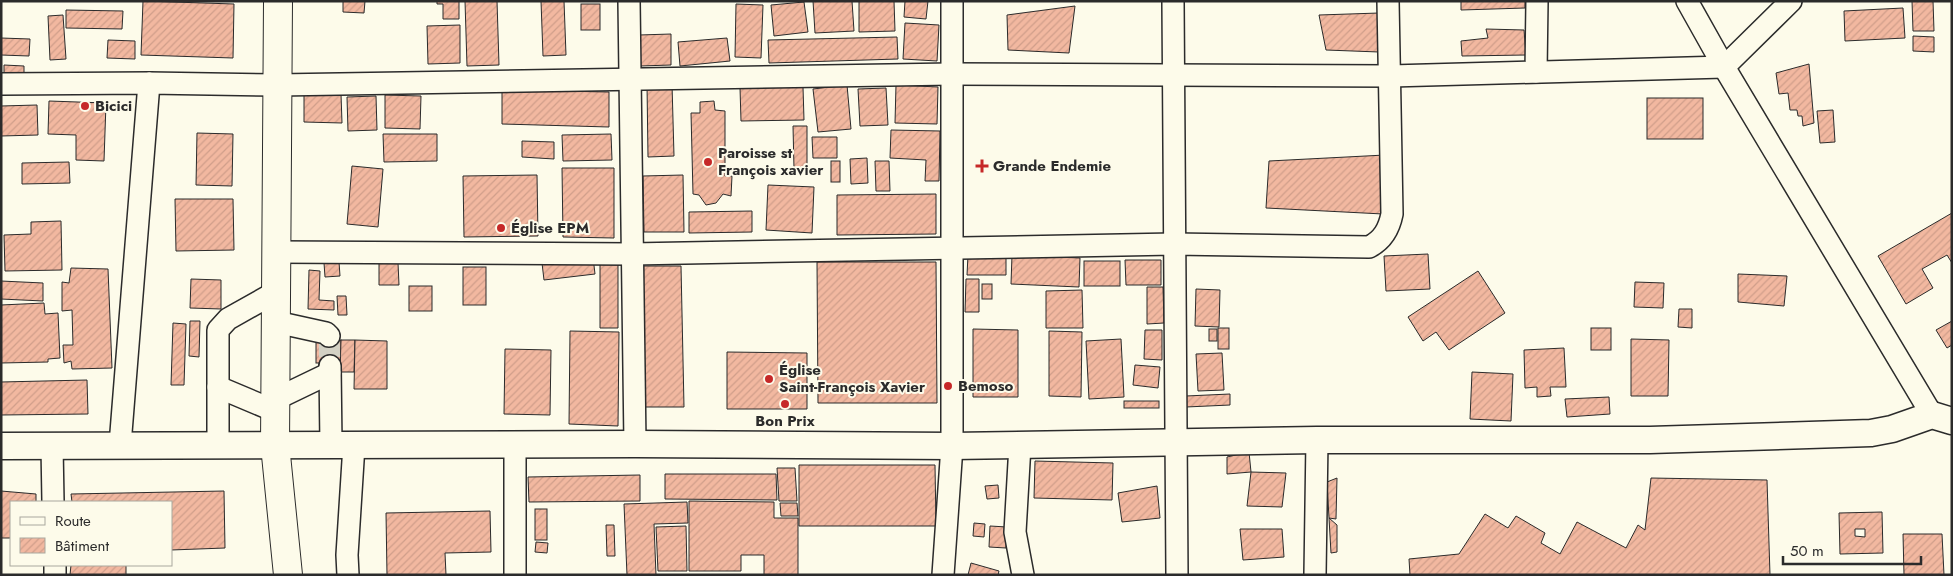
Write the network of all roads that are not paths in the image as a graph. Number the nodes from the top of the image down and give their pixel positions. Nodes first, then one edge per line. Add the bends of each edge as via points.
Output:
1 (278, 1) edge
2 (629, 1) edge
3 (952, 1) edge
4 (1173, 1) edge
5 (1388, 1) edge
6 (1537, 1) edge
7 (1687, 1) edge
8 (1791, 1) edge
9 (1724, 67) junction
10 (1536, 72) junction
11 (952, 74) junction
12 (1173, 74) junction
13 (1390, 76) junction
14 (630, 80) junction
15 (149, 83) junction
16 (1, 84) edge
17 (278, 84) junction
18 (1174, 244) junction
19 (952, 247) junction
20 (276, 252) junction
21 (632, 254) junction
22 (276, 292) junction
23 (276, 322) junction
24 (329, 336) dead end
25 (218, 387) junction
26 (276, 405) junction
27 (1942, 418) edge
28 (1316, 440) junction
29 (1176, 442) junction
30 (515, 444) junction
31 (635, 444) junction
32 (120, 445) junction
33 (218, 445) junction
34 (275, 445) junction
35 (343, 445) junction
36 (1020, 445) junction
37 (1, 446) edge
38 (52, 446) junction
39 (952, 446) junction
40 (53, 501) edge
41 (288, 575) edge
42 (348, 575) edge
43 (515, 575) edge
44 (942, 575) edge
45 (1023, 575) edge
46 (1177, 575) edge
47 (1315, 575) edge

1 - 17 highway
2 - 14 street
3 - 11 street
4 - 12 street
5 - 13 street
6 - 10 street
7 - 9 street
8 - 9 street
9 - 10 street
9 - 27 street
10 - 13 street
11 - 12 street
11 - 14 street
11 - 19 street
12 - 13 street
12 - 18 street
13 - 18 street via 1392,214 1386,233 1377,243 1369,247
14 - 17 street
14 - 21 street
15 - 16 street
15 - 17 street
15 - 32 street
17 - 20 highway
18 - 19 street
18 - 29 street
19 - 21 street
19 - 39 street
20 - 21 street
20 - 22 highway
21 - 31 street
22 - 23 highway
22 - 25 street via 228,319 218,330
23 - 24 street
23 - 26 highway
25 - 26 street
25 - 33 street
26 - 34 highway
26 - 35 street via 330,370
27 - 28 main road via 1871,433 1650,440
28 - 29 main road
28 - 47 street
29 - 36 main road
29 - 46 street
30 - 31 main road
30 - 35 main road
30 - 43 street
31 - 39 main road
32 - 33 main road
32 - 38 main road
33 - 34 main road
34 - 35 main road
34 - 41 highway
35 - 42 street
36 - 39 main road
36 - 45 street via 1015,532
37 - 38 main road
38 - 40 street
39 - 44 street

